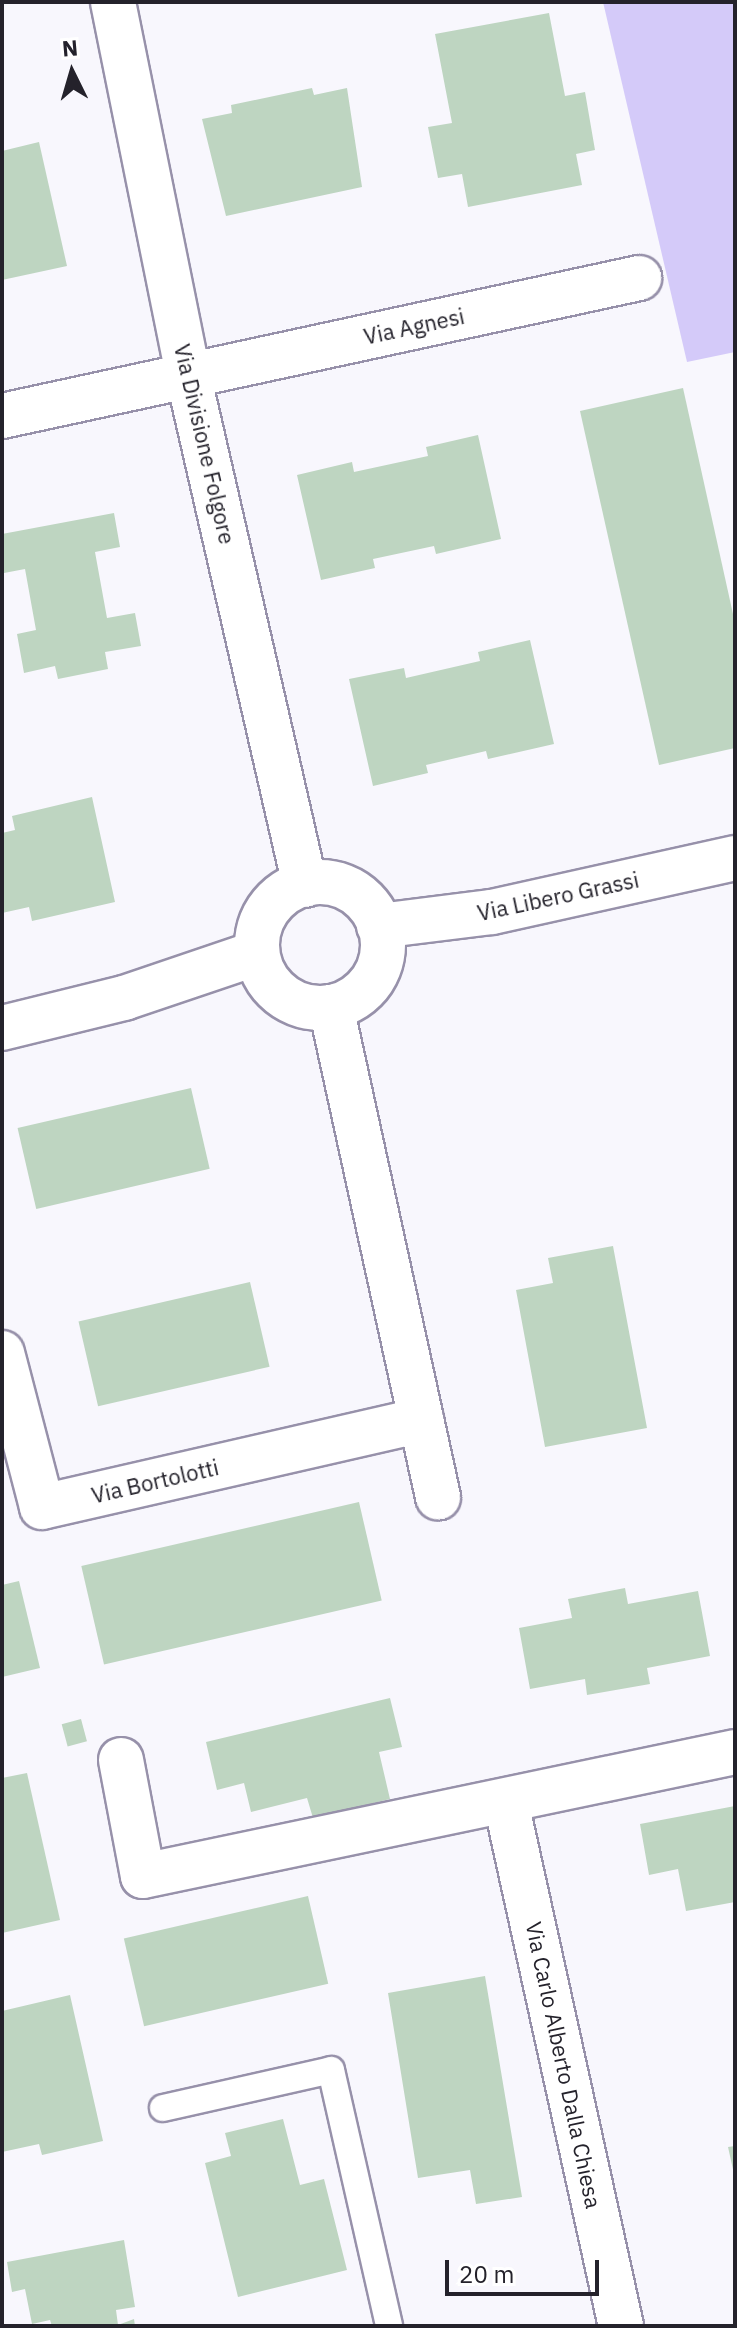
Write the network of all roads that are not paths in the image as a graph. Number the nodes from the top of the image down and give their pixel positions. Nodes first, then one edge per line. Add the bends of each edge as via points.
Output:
1 (113, 2) edge
2 (639, 278) dead end
3 (188, 375) junction
4 (2, 416) edge
5 (735, 858) edge
6 (305, 885) junction
7 (379, 926) junction
8 (257, 953) junction
9 (331, 1007) junction
10 (2, 1028) edge
11 (2, 1353) edge
12 (421, 1420) junction
13 (438, 1497) dead end
14 (735, 1752) edge
15 (121, 1760) dead end
16 (506, 1803) junction
17 (163, 2108) dead end
18 (389, 2326) edge
19 (621, 2326) edge

1 - 3 street, Via Divisione Folgore
2 - 3 street, Via Agnesi
3 - 4 street, Via Agnesi
3 - 6 street, Via Divisione Folgore
5 - 7 street, Via Libero Grassi via 492,912
6 - 7 street via 350,890 371,909
6 - 8 street via 286,892 264,916
7 - 9 street via 382,954 371,983
8 - 9 street via 264,974 285,998 309,1007
8 - 10 street via 124,998
9 - 12 street
11 - 12 street, Via Bortolotti via 42,1507
12 - 13 street
14 - 16 street
15 - 16 street via 143,1876
16 - 19 street, Via Carlo Alberto Dalla Chiesa
17 - 18 lane via 331,2070

